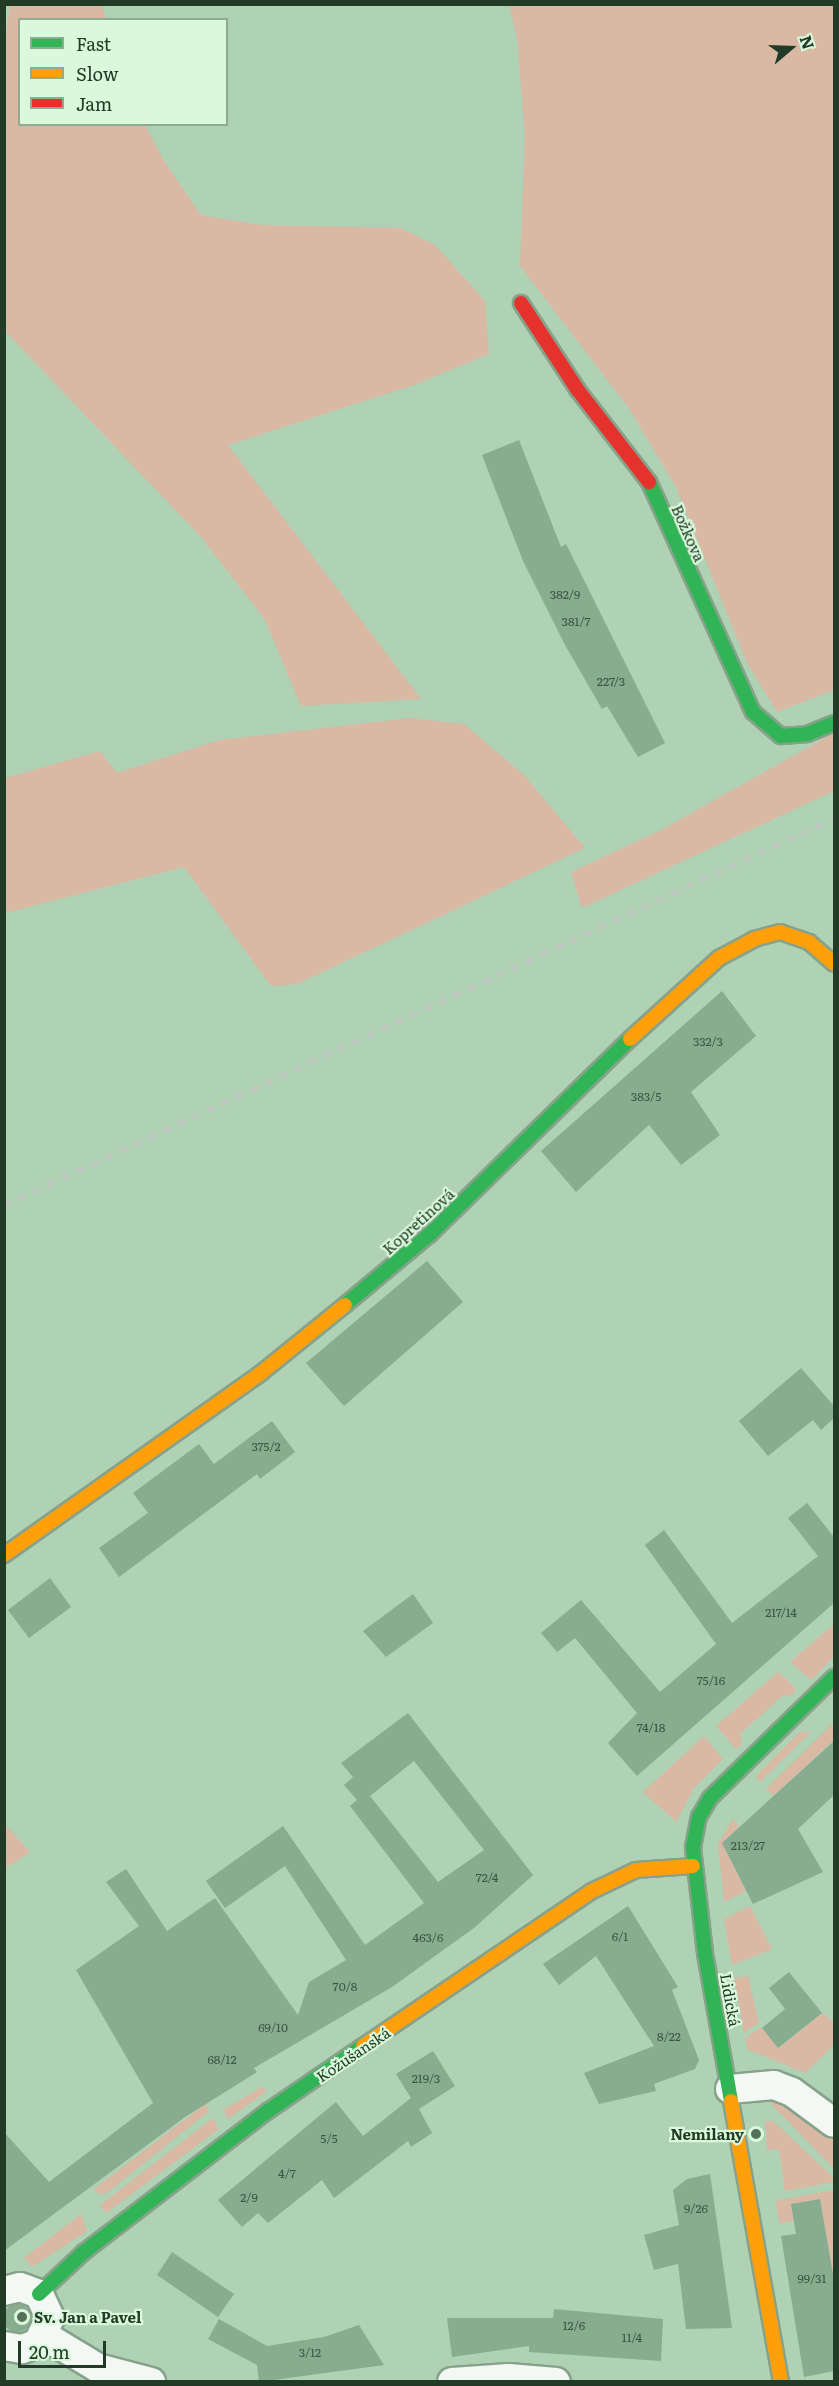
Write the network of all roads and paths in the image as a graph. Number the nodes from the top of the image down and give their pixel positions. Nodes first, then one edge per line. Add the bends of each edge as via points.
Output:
1 (521, 303) dead end
2 (834, 723) edge
3 (834, 964) edge
4 (4, 1555) edge
5 (834, 1677) edge
6 (693, 1866) junction
7 (730, 2089) junction
8 (834, 2123) edge
9 (4, 2291) edge
10 (39, 2294) junction
11 (45, 2336) junction
12 (4, 2346) edge
13 (151, 2382) edge
14 (452, 2382) edge
15 (556, 2382) edge
16 (781, 2382) edge

1 - 2 street, Božkova via 578,389 645,473 753,712 781,736 807,734
3 - 4 street, Kopretinová via 809,942 780,932 754,939 718,958 377,1279 261,1372
5 - 6 street, Lidická via 710,1798 694,1835
6 - 7 street, Lidická
6 - 10 street, Kožušanská via 636,1870 592,1891 268,2111 84,2252
7 - 8 street via 774,2085 792,2092
7 - 16 street, Lidická
9 - 10 street via 20,2287
10 - 11 street via 50,2319
11 - 12 street via 21,2349
11 - 13 street via 98,2368
14 - 15 street via 509,2378

